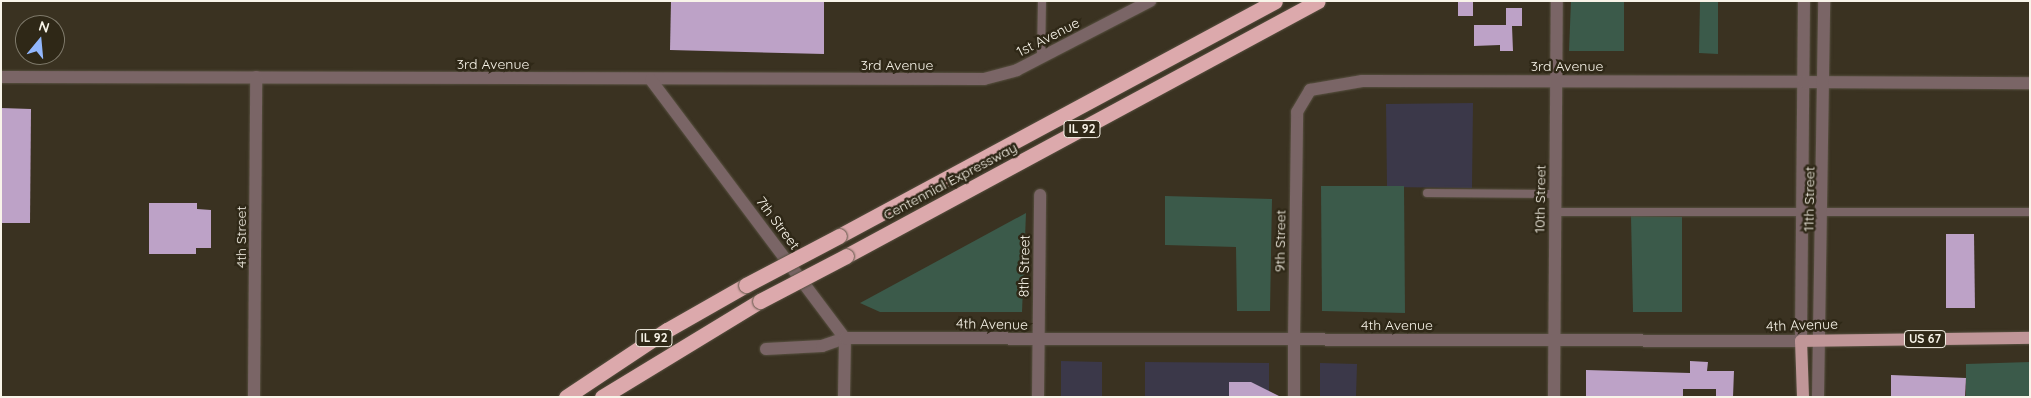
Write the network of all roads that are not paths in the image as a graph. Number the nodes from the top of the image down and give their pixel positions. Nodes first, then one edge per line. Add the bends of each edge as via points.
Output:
1 (1042, 1) edge
2 (1150, 1) edge
3 (1275, 1) edge
4 (1318, 1) edge
5 (1557, 1) edge
6 (1804, 1) edge
7 (1824, 1) edge
8 (1041, 58) junction
9 (1, 77) edge
10 (256, 77) junction
11 (984, 79) joint
12 (651, 80) junction
13 (1557, 81) junction
14 (1803, 82) junction
15 (1825, 82) junction
16 (2030, 83) edge
17 (1310, 90) joint
18 (1427, 193) dead end
19 (1554, 194) junction
20 (1040, 195) dead end
21 (1554, 212) junction
22 (1802, 212) junction
23 (1823, 212) junction
24 (2030, 212) edge
25 (845, 338) junction
26 (2030, 338) edge
27 (1821, 339) junction
28 (1038, 340) junction
29 (1294, 340) junction
30 (1555, 340) junction
31 (1801, 341) junction
32 (766, 349) dead end
33 (254, 397) edge
34 (566, 397) edge
35 (602, 397) edge
36 (844, 397) edge
37 (1038, 397) edge
38 (1294, 397) edge
39 (1554, 397) edge
40 (1804, 397) edge
41 (1818, 397) edge

1 - 8 lane
2 - 8 street, 1st Avenue
3 - 34 highway, Centennial Expressway / IL 92, bridge via 746,285 667,330
4 - 35 highway, Centennial Expressway / IL 92, bridge via 760,301
5 - 13 street, 10th Street
6 - 14 street, 11th Street
7 - 15 street, 11th Street
8 - 11 street, 1st Avenue
9 - 10 street, 3rd Avenue
10 - 12 street, 3rd Avenue
10 - 33 street, 4th Street
11 - 12 street, 3rd Avenue
12 - 25 street, 7th Street
13 - 14 street, 3rd Avenue
13 - 17 street, 3rd Avenue via 1362,81
13 - 19 street, 10th Street
14 - 15 street, 3rd Avenue
14 - 22 street, 11th Street
15 - 16 street, 3rd Avenue
15 - 23 street, 11th Street
17 - 29 street, 9th Street via 1298,112
18 - 19 lane
19 - 21 street, 10th Street
20 - 28 street, 8th Street
21 - 22 lane
21 - 30 street, 10th Street
22 - 31 street, 11th Street
23 - 24 lane
23 - 27 street, 11th Street
25 - 28 street, 4th Avenue
25 - 32 street, 4th Avenue via 822,346
25 - 36 street
26 - 27 main road, 4th Avenue / US 67
27 - 31 main road, 4th Avenue
27 - 41 street, 11th Street
28 - 29 street, 4th Avenue
28 - 37 street, 8th Street
29 - 30 street, 4th Avenue
29 - 38 street, 9th Street
30 - 31 street, 4th Avenue
30 - 39 street, 10th Street
31 - 40 main road, 11th Street

